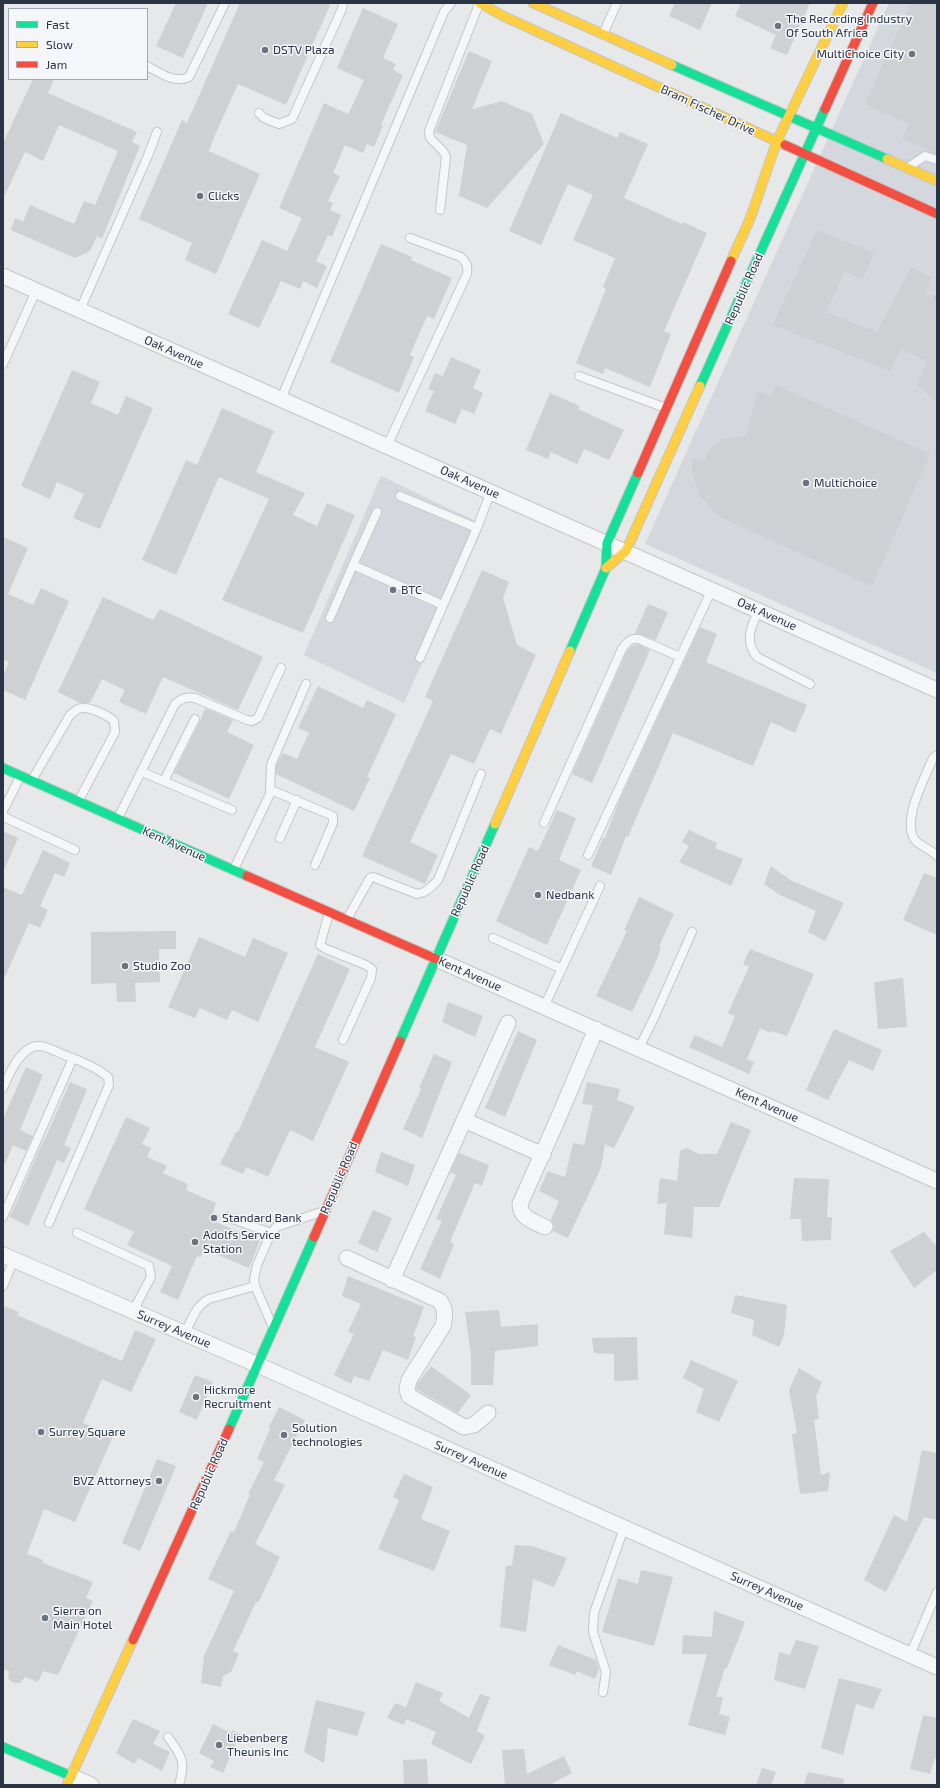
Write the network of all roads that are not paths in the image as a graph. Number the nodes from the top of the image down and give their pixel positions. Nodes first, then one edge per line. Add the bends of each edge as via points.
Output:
1 (225, 3) edge
2 (343, 3) edge
3 (452, 3) edge
4 (479, 3) edge
5 (533, 3) edge
6 (617, 3) edge
7 (844, 3) edge
8 (873, 3) edge
9 (603, 34) junction
10 (148, 67) edge
11 (259, 113) dead end
12 (789, 114) junction
13 (818, 127) junction
14 (157, 132) dead end
15 (777, 142) junction
16 (805, 154) junction
17 (937, 160) edge
18 (908, 168) junction
19 (937, 181) edge
20 (440, 210) dead end
21 (937, 214) edge
22 (410, 238) dead end
23 (3, 276) edge
24 (36, 290) junction
25 (80, 310) junction
26 (3, 364) edge
27 (579, 376) dead end
28 (281, 399) junction
29 (667, 408) junction
30 (387, 446) junction
31 (491, 492) junction
32 (400, 496) dead end
33 (377, 512) dead end
34 (477, 528) junction
35 (606, 543) junction
36 (626, 551) junction
37 (353, 565) junction
38 (606, 568) junction
39 (712, 589) junction
40 (443, 605) junction
41 (759, 610) junction
42 (330, 618) dead end
43 (680, 657) junction
44 (420, 658) dead end
45 (281, 668) dead end
46 (306, 684) dead end
47 (810, 684) dead end
48 (937, 690) edge
49 (195, 719) dead end
50 (937, 755) edge
51 (3, 768) edge
52 (142, 772) junction
53 (481, 774) dead end
54 (20, 776) junction
55 (32, 781) junction
56 (164, 781) junction
57 (271, 790) junction
58 (297, 800) junction
59 (78, 801) junction
60 (232, 810) dead end
61 (3, 811) edge
62 (3, 815) edge
63 (118, 819) junction
64 (544, 823) dead end
65 (280, 838) dead end
66 (75, 850) dead end
67 (588, 855) dead end
68 (937, 856) edge
69 (315, 865) dead end
70 (234, 870) junction
71 (600, 886) dead end
72 (329, 912) junction
73 (347, 920) junction
74 (692, 932) dead end
75 (494, 938) dead end
76 (436, 959) junction
77 (562, 969) junction
78 (544, 1007) junction
79 (508, 1023) dead end
80 (596, 1029) junction
81 (343, 1040) dead end
82 (639, 1048) junction
83 (73, 1058) junction
84 (3, 1088) edge
85 (464, 1120) junction
86 (543, 1155) junction
87 (937, 1180) edge
88 (325, 1210) junction
89 (3, 1217) edge
90 (227, 1217) dead end
91 (49, 1223) dead end
92 (545, 1227) dead end
93 (271, 1232) junction
94 (77, 1233) dead end
95 (9, 1258) edge
96 (347, 1258) dead end
97 (392, 1280) junction
98 (3, 1286) edge
99 (255, 1286) junction
100 (133, 1311) junction
101 (274, 1329) junction
102 (185, 1333) junction
103 (258, 1365) junction
104 (488, 1413) dead end
105 (624, 1528) junction
106 (937, 1592) edge
107 (910, 1655) junction
108 (937, 1667) edge
109 (603, 1692) dead end
110 (168, 1737) dead end
111 (3, 1747) edge
112 (69, 1780) edge
113 (91, 1785) edge
114 (179, 1785) edge

1 - 10 lane via 189,77 174,80
2 - 11 lane via 292,119 279,124
3 - 28 lane via 444,12
4 - 15 main road, Bram Fischer Drive
4 - 20 lane via 429,131 430,138 446,157
5 - 9 main road
6 - 9 lane
7 - 12 main road, Republic Road
8 - 13 main road, Republic Road
9 - 12 main road
12 - 13 main road
12 - 15 main road, Republic Road
13 - 16 main road, Republic Road
13 - 18 main road
14 - 25 lane
15 - 16 main road, Bram Fischer Drive
15 - 29 main road, Republic Road via 750,219
16 - 21 main road, Bram Fischer Drive
16 - 36 main road, Republic Road
17 - 18 lane via 925,156
18 - 19 main road
22 - 30 lane via 462,257 468,268
23 - 24 street, Oak Avenue
24 - 25 street, Oak Avenue
24 - 26 lane
25 - 28 street, Oak Avenue
27 - 29 lane
28 - 30 street, Oak Avenue
29 - 35 main road, Republic Road
30 - 31 street, Oak Avenue
31 - 34 lane
31 - 35 street, Oak Avenue
32 - 34 lane
33 - 37 lane
34 - 40 lane
35 - 36 street, Oak Avenue
35 - 38 main road, Republic Road
36 - 38 main road, Republic Road
36 - 39 street, Oak Avenue
37 - 40 lane
37 - 42 lane
38 - 76 main road, Republic Road
39 - 41 street, Oak Avenue
39 - 43 lane
40 - 44 lane
41 - 47 lane via 750,629 751,650 757,657
41 - 48 street, Oak Avenue
43 - 64 lane via 639,639 628,641 622,649
43 - 67 lane
45 - 52 lane via 258,718 252,721 194,698 182,698 175,704
46 - 57 lane via 271,765
49 - 56 lane
50 - 68 lane via 933,758 912,812 911,830 915,839
51 - 54 main road, Kent Avenue
52 - 56 lane
52 - 63 lane
53 - 73 lane via 438,880 424,893 416,894 370,878
54 - 55 main road, Kent Avenue
54 - 61 lane
55 - 59 main road, Kent Avenue
55 - 59 lane via 70,715 86,708 109,717 114,721 115,732
56 - 60 lane
57 - 58 lane
57 - 70 lane
58 - 65 lane
58 - 69 lane via 333,816 333,823
59 - 63 main road, Kent Avenue
62 - 66 lane
63 - 70 main road, Kent Avenue
70 - 72 main road, Kent Avenue
71 - 77 lane
72 - 73 main road, Kent Avenue
72 - 81 lane via 320,945 372,969 372,978
73 - 76 main road, Kent Avenue
74 - 82 lane
75 - 77 lane
76 - 78 street, Kent Avenue
76 - 88 main road, Republic Road
77 - 78 lane
78 - 80 street, Kent Avenue
79 - 85 street
80 - 82 street, Kent Avenue
80 - 86 street
82 - 87 street, Kent Avenue
83 - 84 lane via 40,1046 29,1050 13,1065
83 - 89 lane
83 - 91 lane via 103,1072 108,1077 109,1086
85 - 86 street
85 - 97 street
86 - 92 street via 520,1204 520,1211 523,1216
88 - 93 lane via 282,1224
88 - 101 main road, Republic Road
90 - 93 lane
93 - 99 lane via 254,1273
94 - 100 lane via 149,1266 151,1277
95 - 98 lane
95 - 100 street, Surrey Avenue
96 - 97 street
97 - 104 street via 440,1301 444,1308 443,1326 408,1380 409,1396 464,1427 474,1425
99 - 101 lane
99 - 102 lane via 203,1302 197,1308
100 - 102 street, Surrey Avenue
101 - 103 main road, Republic Road
102 - 103 street, Surrey Avenue
103 - 105 street, Surrey Avenue
103 - 112 main road, Republic Road
105 - 107 street, Surrey Avenue
105 - 109 lane via 594,1613 593,1632 606,1672
106 - 107 lane
107 - 108 street, Surrey Avenue
110 - 114 lane via 182,1756 183,1771
111 - 112 main road
112 - 113 street

